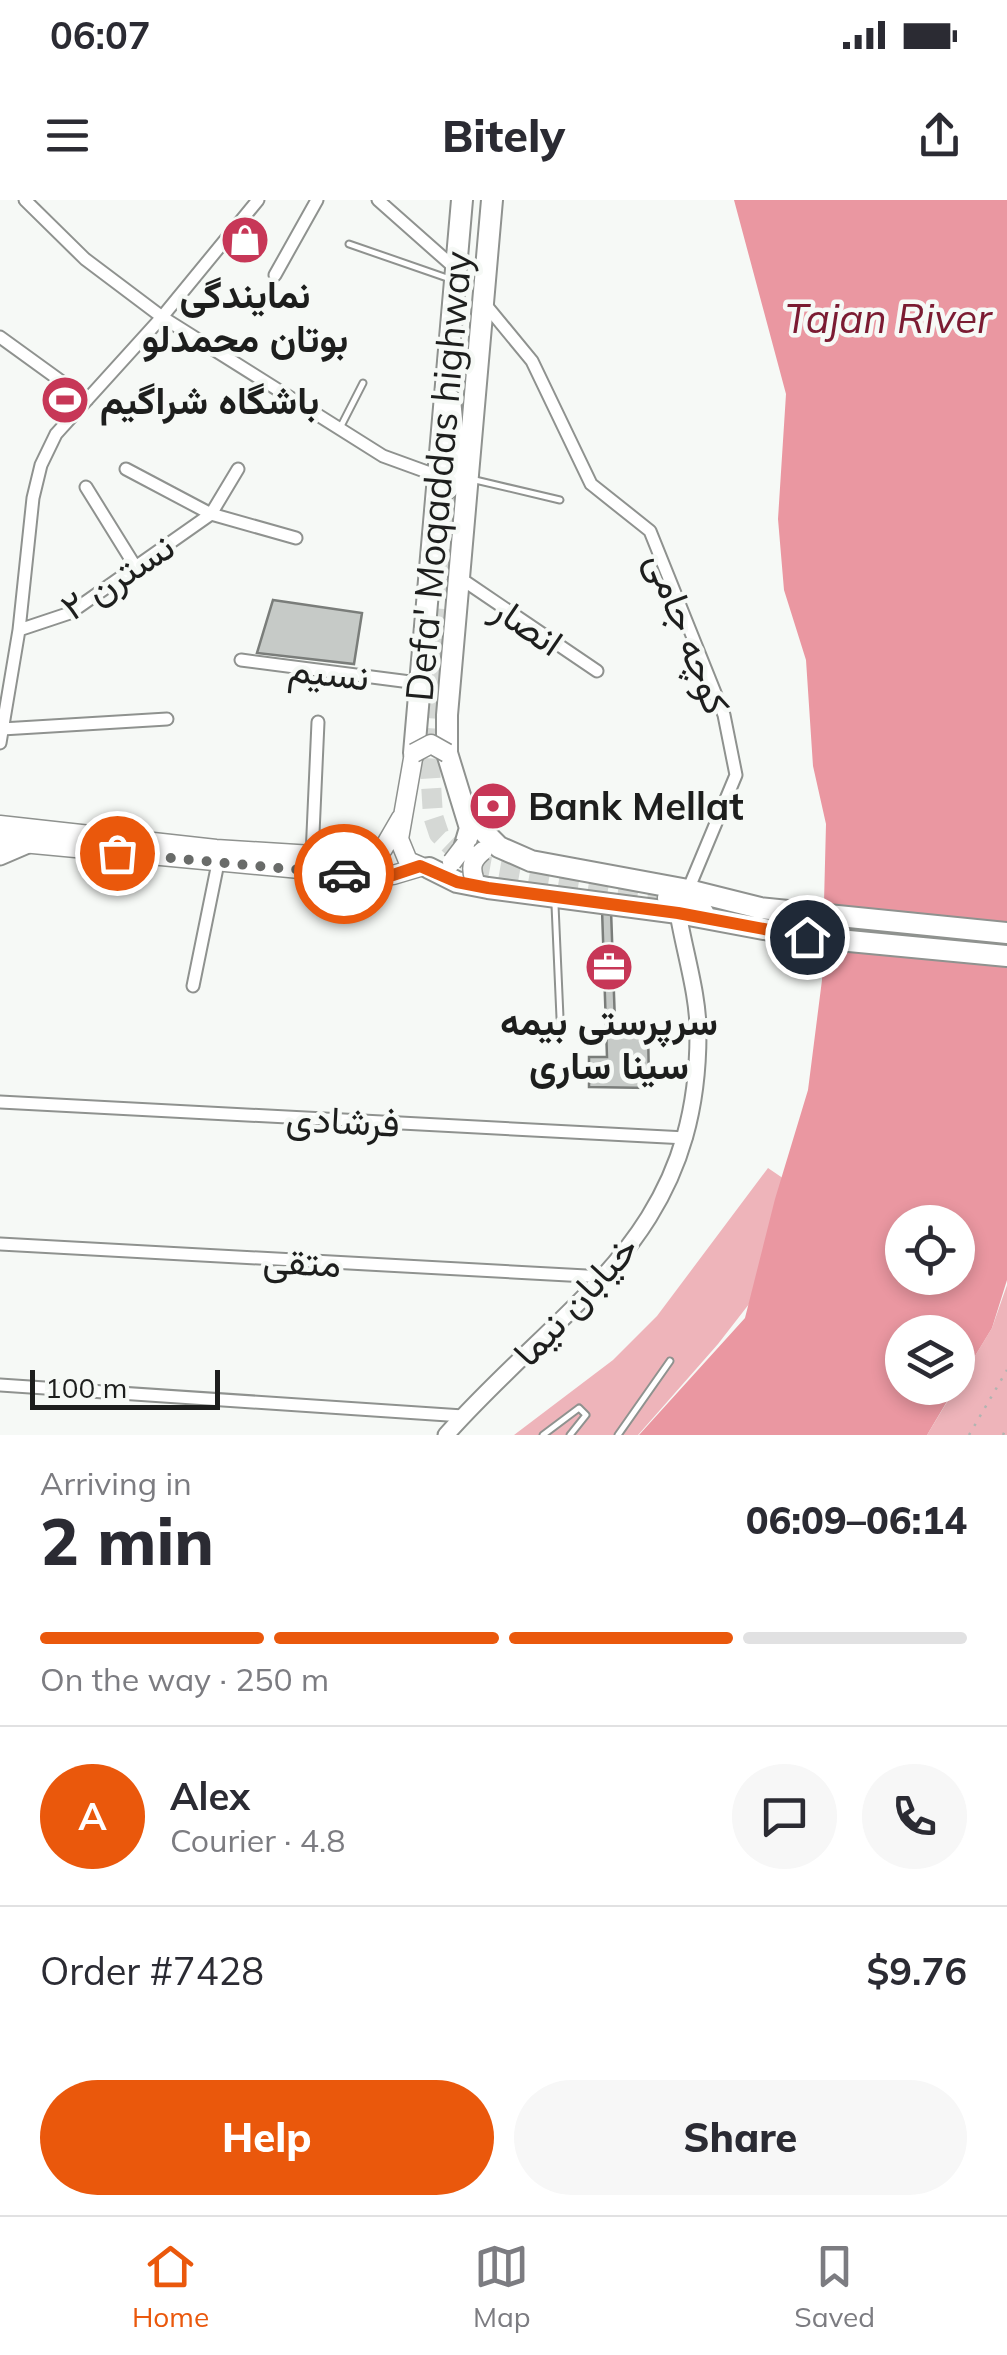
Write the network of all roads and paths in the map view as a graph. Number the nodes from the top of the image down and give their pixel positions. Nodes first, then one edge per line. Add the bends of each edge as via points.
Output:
1 (25, 200) edge
2 (258, 200) edge
3 (317, 200) edge
4 (378, 200) edge
5 (462, 200) edge
6 (492, 200) edge
7 (349, 244) dead end
8 (275, 274) dead end
9 (456, 275) junction
10 (485, 304) junction
11 (162, 317) junction
12 (0, 338) edge
13 (363, 383) dead end
14 (86, 400) junction
15 (340, 429) junction
16 (126, 469) dead end
17 (238, 469) dead end
18 (469, 479) junction
19 (444, 482) junction
20 (86, 488) dead end
21 (560, 500) dead end
22 (210, 514) junction
23 (296, 538) dead end
24 (135, 566) junction
25 (460, 578) junction
26 (19, 630) junction
27 (241, 660) dead end
28 (597, 671) dead end
29 (6, 681) edge
30 (418, 683) junction
31 (167, 719) dead end
32 (318, 722) dead end
33 (2, 729) edge
34 (417, 737) junction
35 (446, 738) junction
36 (0, 743) edge
37 (468, 816) junction
38 (402, 818) junction
39 (0, 824) edge
40 (0, 841) edge
41 (30, 844) junction
42 (476, 852) junction
43 (312, 856) junction
44 (0, 857) edge
45 (218, 863) junction
46 (424, 867) junction
47 (482, 883) junction
48 (688, 890) junction
49 (555, 896) junction
50 (673, 906) junction
51 (1007, 932) edge
52 (1007, 956) edge
53 (193, 986) dead end
54 (561, 1040) dead end
55 (0, 1102) edge
56 (686, 1138) junction
57 (0, 1244) edge
58 (605, 1278) junction
59 (670, 1361) dead end
60 (1007, 1370) edge
61 (0, 1385) edge
62 (462, 1416) junction
63 (1007, 1426) edge
64 (446, 1435) edge
65 (543, 1435) edge
66 (570, 1435) edge
67 (618, 1435) edge
68 (969, 1435) edge
69 (1003, 1435) edge

1 - 11 street via 85,259
2 - 11 street
3 - 8 street
4 - 9 street
5 - 9 highway, Defa' Moqaddas highway
6 - 10 highway, Defa' Moqaddas highway
7 - 9 lane
9 - 19 highway, Defa' Moqaddas highway
10 - 18 highway, Defa' Moqaddas highway
10 - 48 street, کوچه جامی via 532,362 591,484 650,532 724,715 736,775
11 - 14 street
11 - 15 street
12 - 14 street
13 - 15 lane
14 - 26 street via 41,464
15 - 19 street
16 - 22 street
17 - 22 street
18 - 21 lane
18 - 25 highway, Defa' Moqaddas highway
19 - 30 highway, Defa' Moqaddas highway
20 - 24 street
22 - 23 street
22 - 24 street, نسترن ۲
24 - 26 street, نسترن ۲ via 70,612
25 - 28 street, انصار
25 - 35 highway, Defa' Moqaddas highway
26 - 29 street
27 - 30 street, نسیم
29 - 33 street
30 - 34 highway, Defa' Moqaddas highway
31 - 33 street
32 - 43 street
33 - 36 street
34 - 35 main road, bridge via 431,744
34 - 38 main road
35 - 37 highway
37 - 42 highway
37 - 42 highway via 485,836
38 - 43 main road via 382,849 360,858
38 - 46 main road via 401,848 408,861
39 - 43 main road
40 - 41 main road
41 - 44 street
41 - 45 main road
42 - 46 main road
42 - 47 main road, bridge via 471,870
42 - 48 highway
45 - 46 main road via 363,875
45 - 53 street
46 - 47 highway via 457,882
47 - 49 highway
48 - 51 highway via 760,908
49 - 50 highway
49 - 54 lane
50 - 52 highway via 807,937
50 - 56 street, خیابان نیما via 699,1031
55 - 56 street, فرشادی
56 - 58 street, خیابان نیما via 640,1236
57 - 58 street, متقی
58 - 62 street, خیابان نیما
59 - 67 lane
60 - 68 path
61 - 62 street
62 - 64 street, خیابان نیما
63 - 69 path
65 - 66 lane via 579,1408 586,1415

